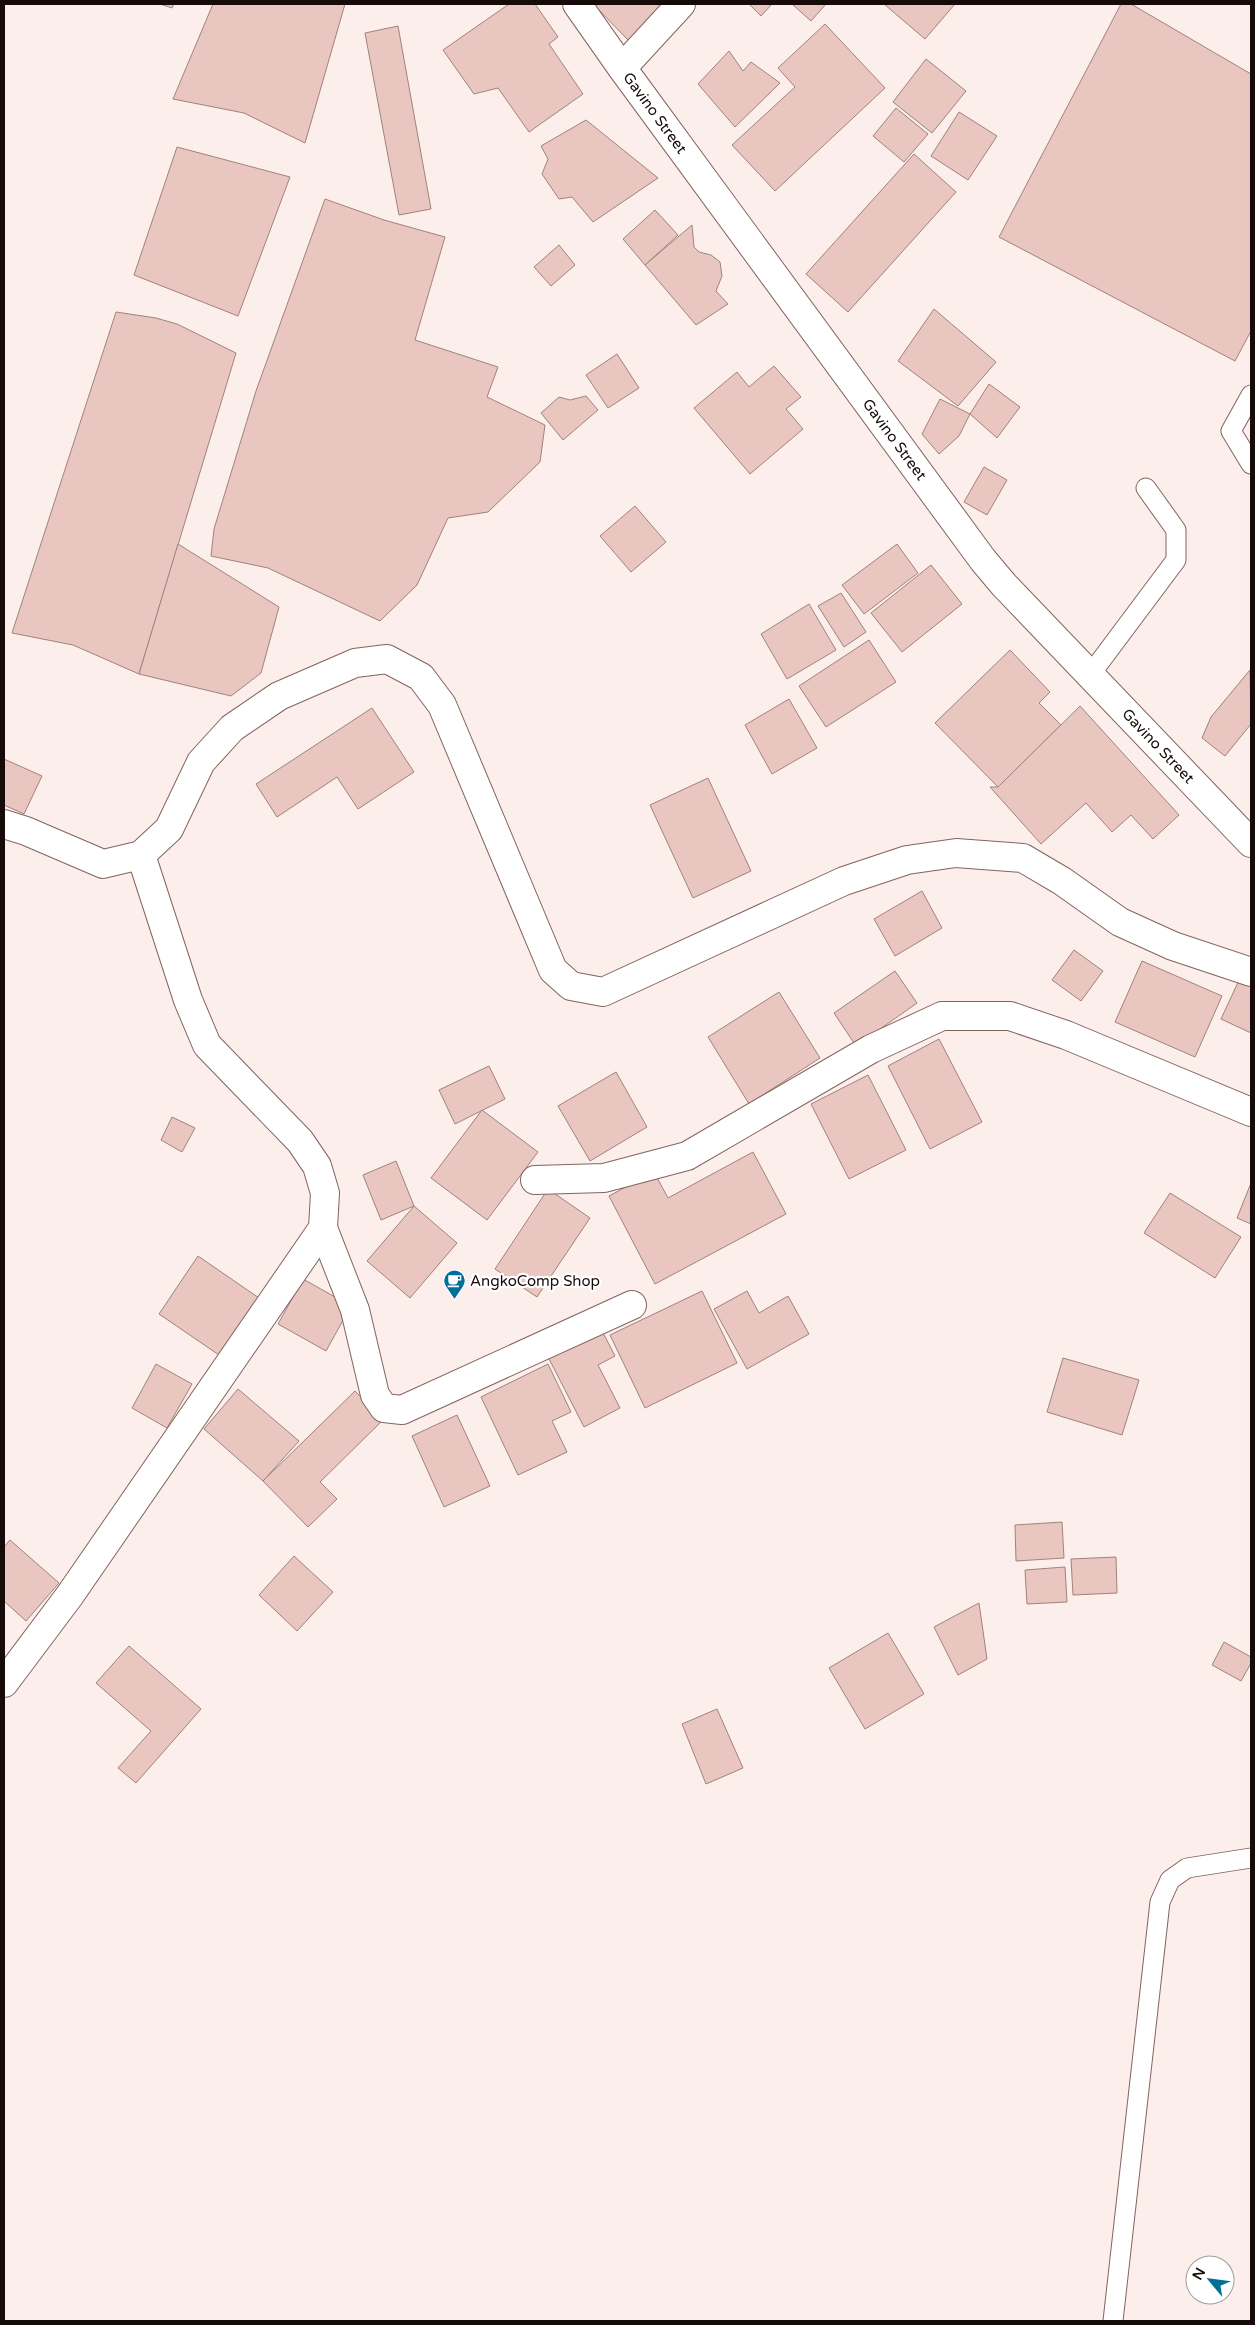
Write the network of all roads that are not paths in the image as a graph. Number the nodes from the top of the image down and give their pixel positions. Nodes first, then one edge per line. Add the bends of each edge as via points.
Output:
1 (577, 4) edge
2 (681, 4) edge
3 (622, 68) junction
4 (1251, 395) edge
5 (1251, 464) edge
6 (1146, 488) dead end
7 (1090, 675) junction
8 (4, 824) edge
9 (1251, 843) edge
10 (141, 855) junction
11 (1251, 972) edge
12 (1251, 1112) edge
13 (535, 1180) dead end
14 (323, 1228) junction
15 (632, 1305) dead end
16 (4, 1683) edge
17 (1251, 1858) edge
18 (1113, 2321) edge

1 - 3 street, Gavino Street
2 - 3 street
3 - 7 street, Gavino Street via 983,560
4 - 5 lane via 1231,431
6 - 7 lane via 1176,530 1176,560
7 - 9 street, Gavino Street
8 - 10 street via 103,864
10 - 11 street via 170,829 201,762 232,728 279,696 355,663 388,659 421,678 442,705 553,970 571,986 603,992 844,882 907,860 956,853 1023,858 1120,922 1173,946
10 - 14 street via 188,1000 207,1045 300,1141 317,1166 325,1194
12 - 13 street via 1066,1035 1010,1016 942,1016 871,1049 687,1156 604,1178
14 - 15 street via 355,1310 375,1395 384,1408 402,1410
14 - 16 street via 70,1595
17 - 18 lane via 1187,1868 1170,1880 1160,1902

